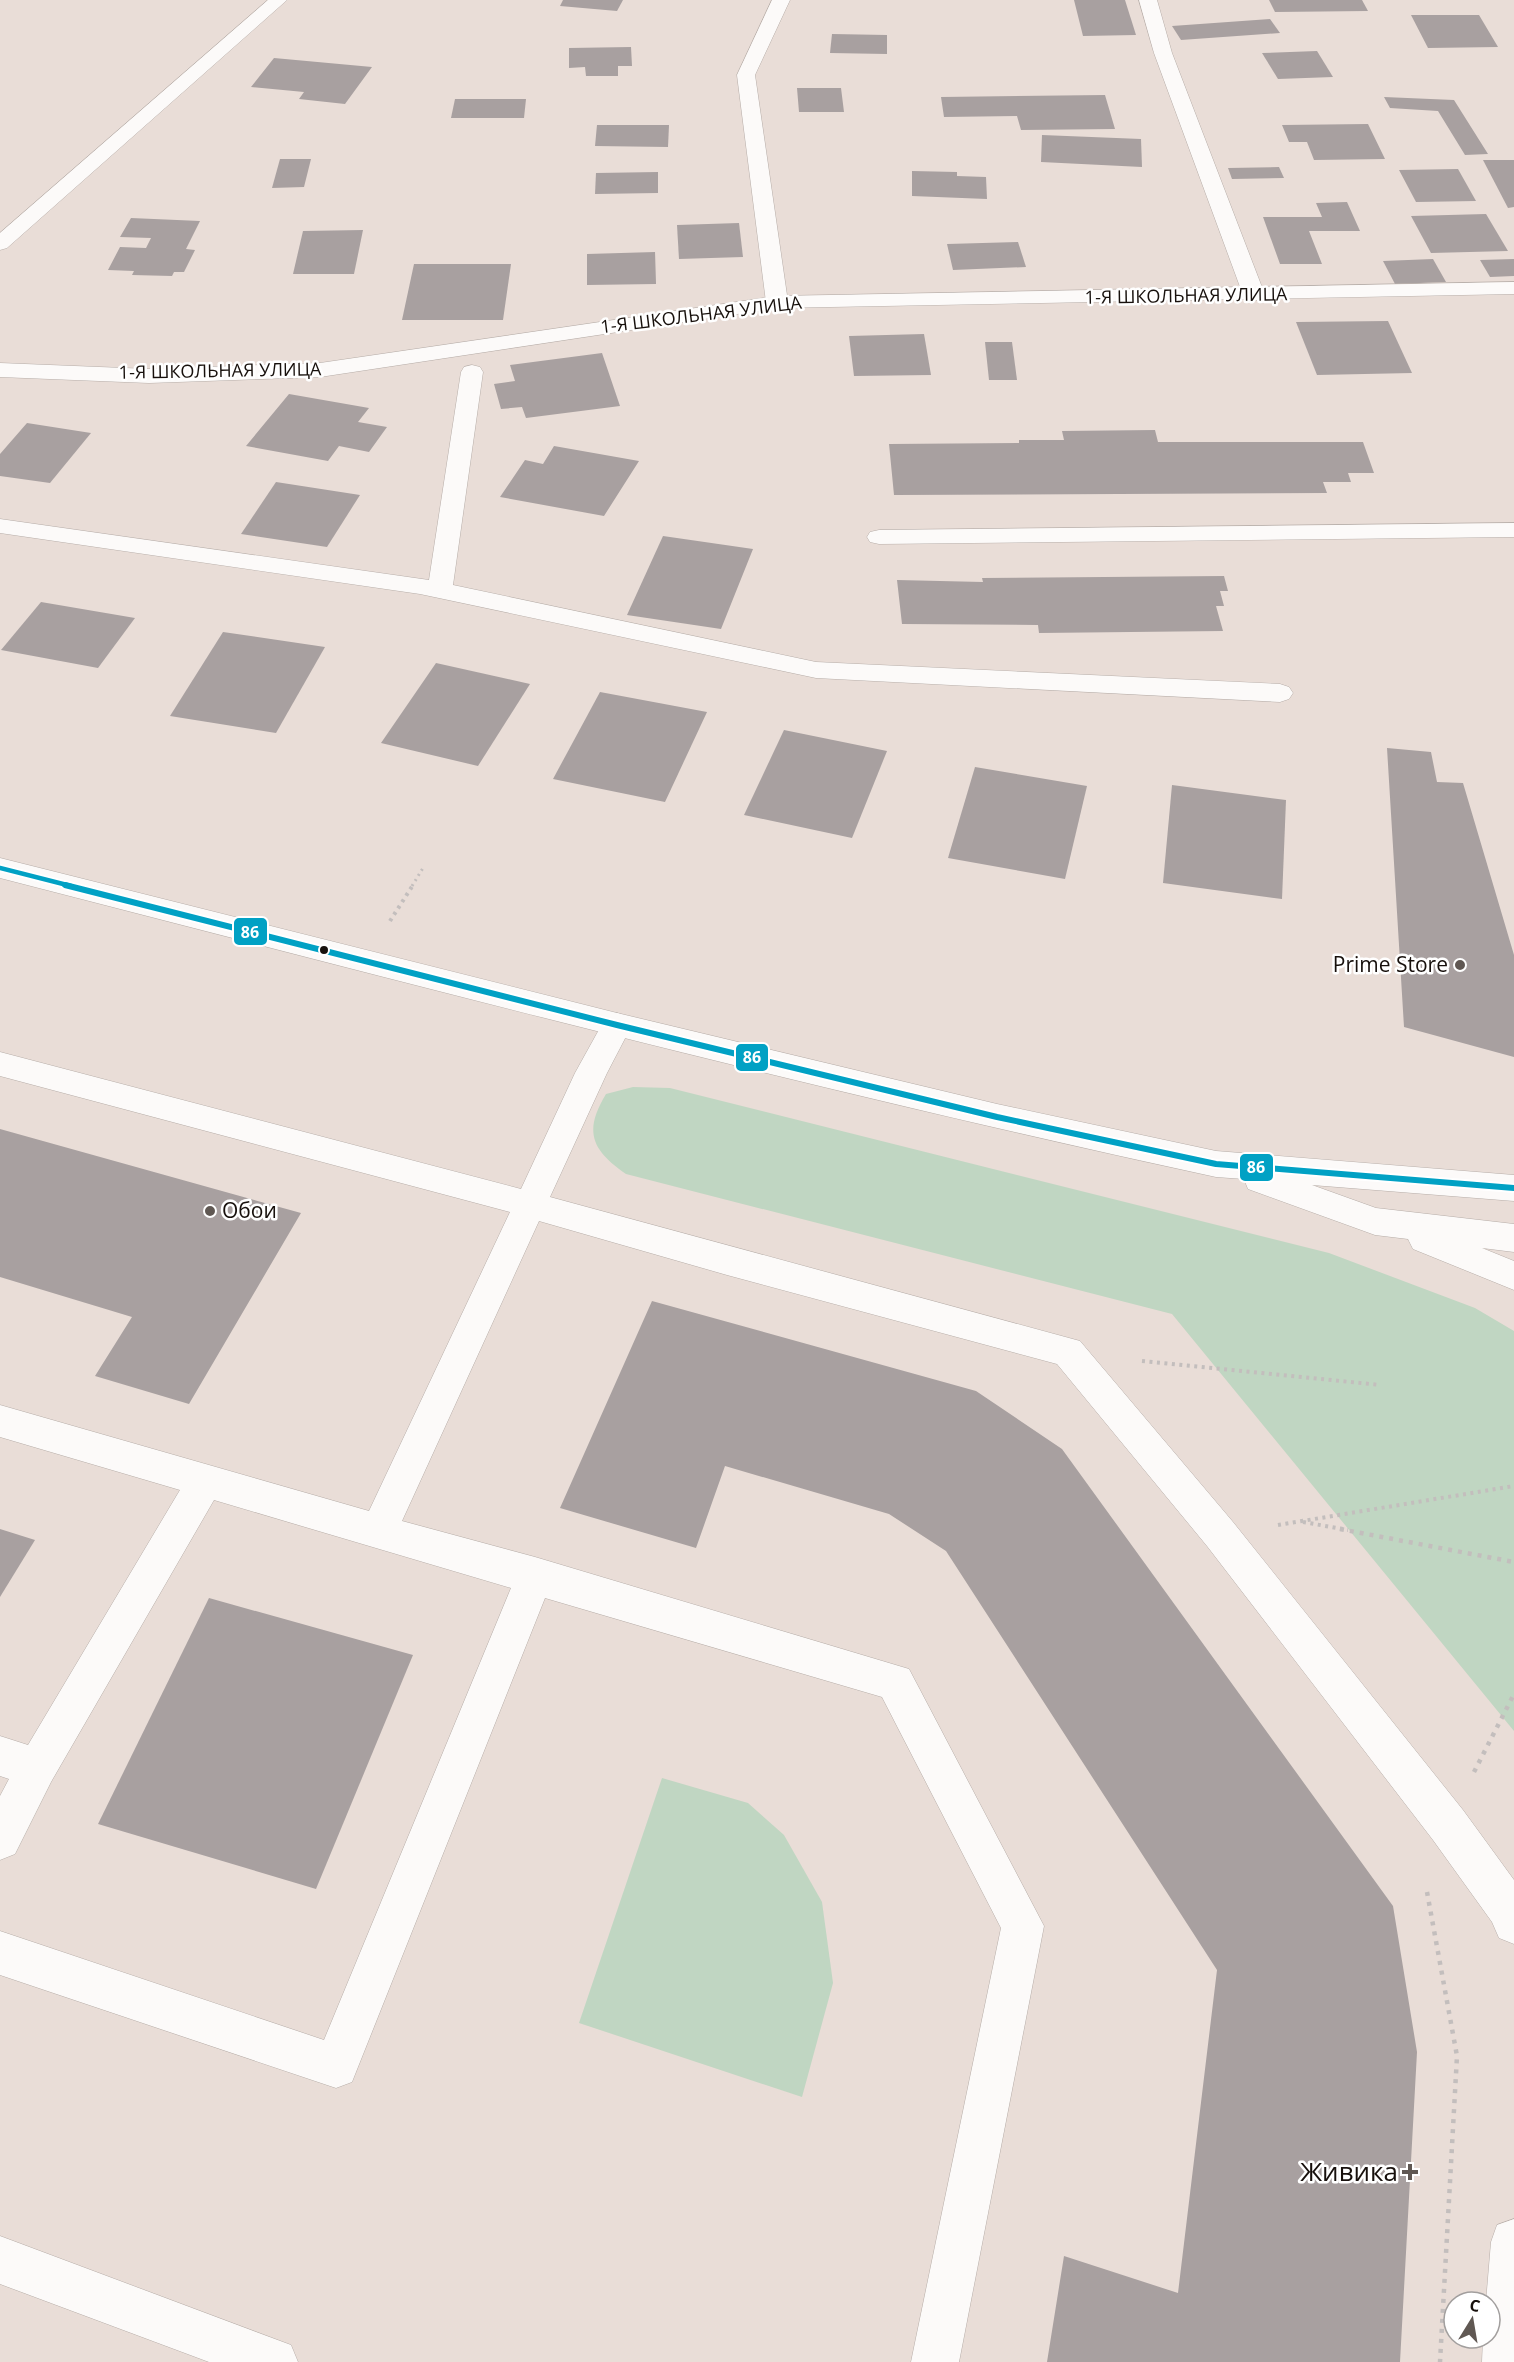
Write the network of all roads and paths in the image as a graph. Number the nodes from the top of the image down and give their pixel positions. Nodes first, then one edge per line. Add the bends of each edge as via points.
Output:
1 (278, 0) edge
2 (782, 0) edge
3 (1148, 0) edge
4 (0, 244) edge
5 (1514, 288) edge
6 (1254, 296) junction
7 (777, 302) junction
8 (0, 370) edge
9 (472, 372) dead end
10 (0, 526) edge
11 (1514, 530) edge
12 (879, 537) dead end
13 (441, 590) junction
14 (1280, 693) dead end
15 (0, 868) edge
16 (423, 868) dead end
17 (388, 925) dead end
18 (617, 1025) junction
19 (0, 1064) edge
20 (1216, 1164) junction
21 (1514, 1188) edge
22 (531, 1205) junction
23 (1375, 1221) junction
24 (1514, 1238) edge
25 (1514, 1276) edge
26 (1068, 1352) junction
27 (1380, 1385) dead end
28 (0, 1420) edge
29 (205, 1481) junction
30 (1514, 1486) edge
31 (1299, 1522) junction
32 (379, 1530) junction
33 (1220, 1534) junction
34 (1514, 1562) edge
35 (535, 1575) junction
36 (18, 1762) edge
37 (0, 1839) edge
38 (1426, 1889) dead end
39 (1514, 1923) edge
40 (0, 1953) edge
41 (1514, 2242) edge
42 (0, 2260) edge
43 (274, 2362) edge
44 (935, 2362) edge
45 (1440, 2362) edge
46 (1506, 2362) edge

1 - 4 street
2 - 7 street via 746,75
3 - 6 street via 1163,53
5 - 6 street, 1-Я ШКОЛЬНАЯ УЛИЦА
6 - 7 street, 1-Я ШКОЛЬНАЯ УЛИЦА
7 - 8 street, 1-Я ШКОЛЬНАЯ УЛИЦА via 320,370 149,376
9 - 13 street
10 - 13 street
11 - 12 street
13 - 14 street via 816,670
15 - 18 street
16 - 17 path
18 - 20 street via 996,1117
18 - 22 street
19 - 22 street
20 - 21 street
20 - 23 street
22 - 26 street
22 - 32 street
23 - 24 street
23 - 25 street
26 - 27 path
26 - 33 street
28 - 29 street
29 - 32 street
29 - 36 street
30 - 31 path
31 - 33 path
31 - 34 path
32 - 35 street
33 - 39 street via 1448,1825 1512,1912
35 - 40 street via 336,2066
35 - 44 street via 895,1682 1023,1926
36 - 37 street
38 - 45 path via 1457,2056
41 - 46 street
42 - 43 street

